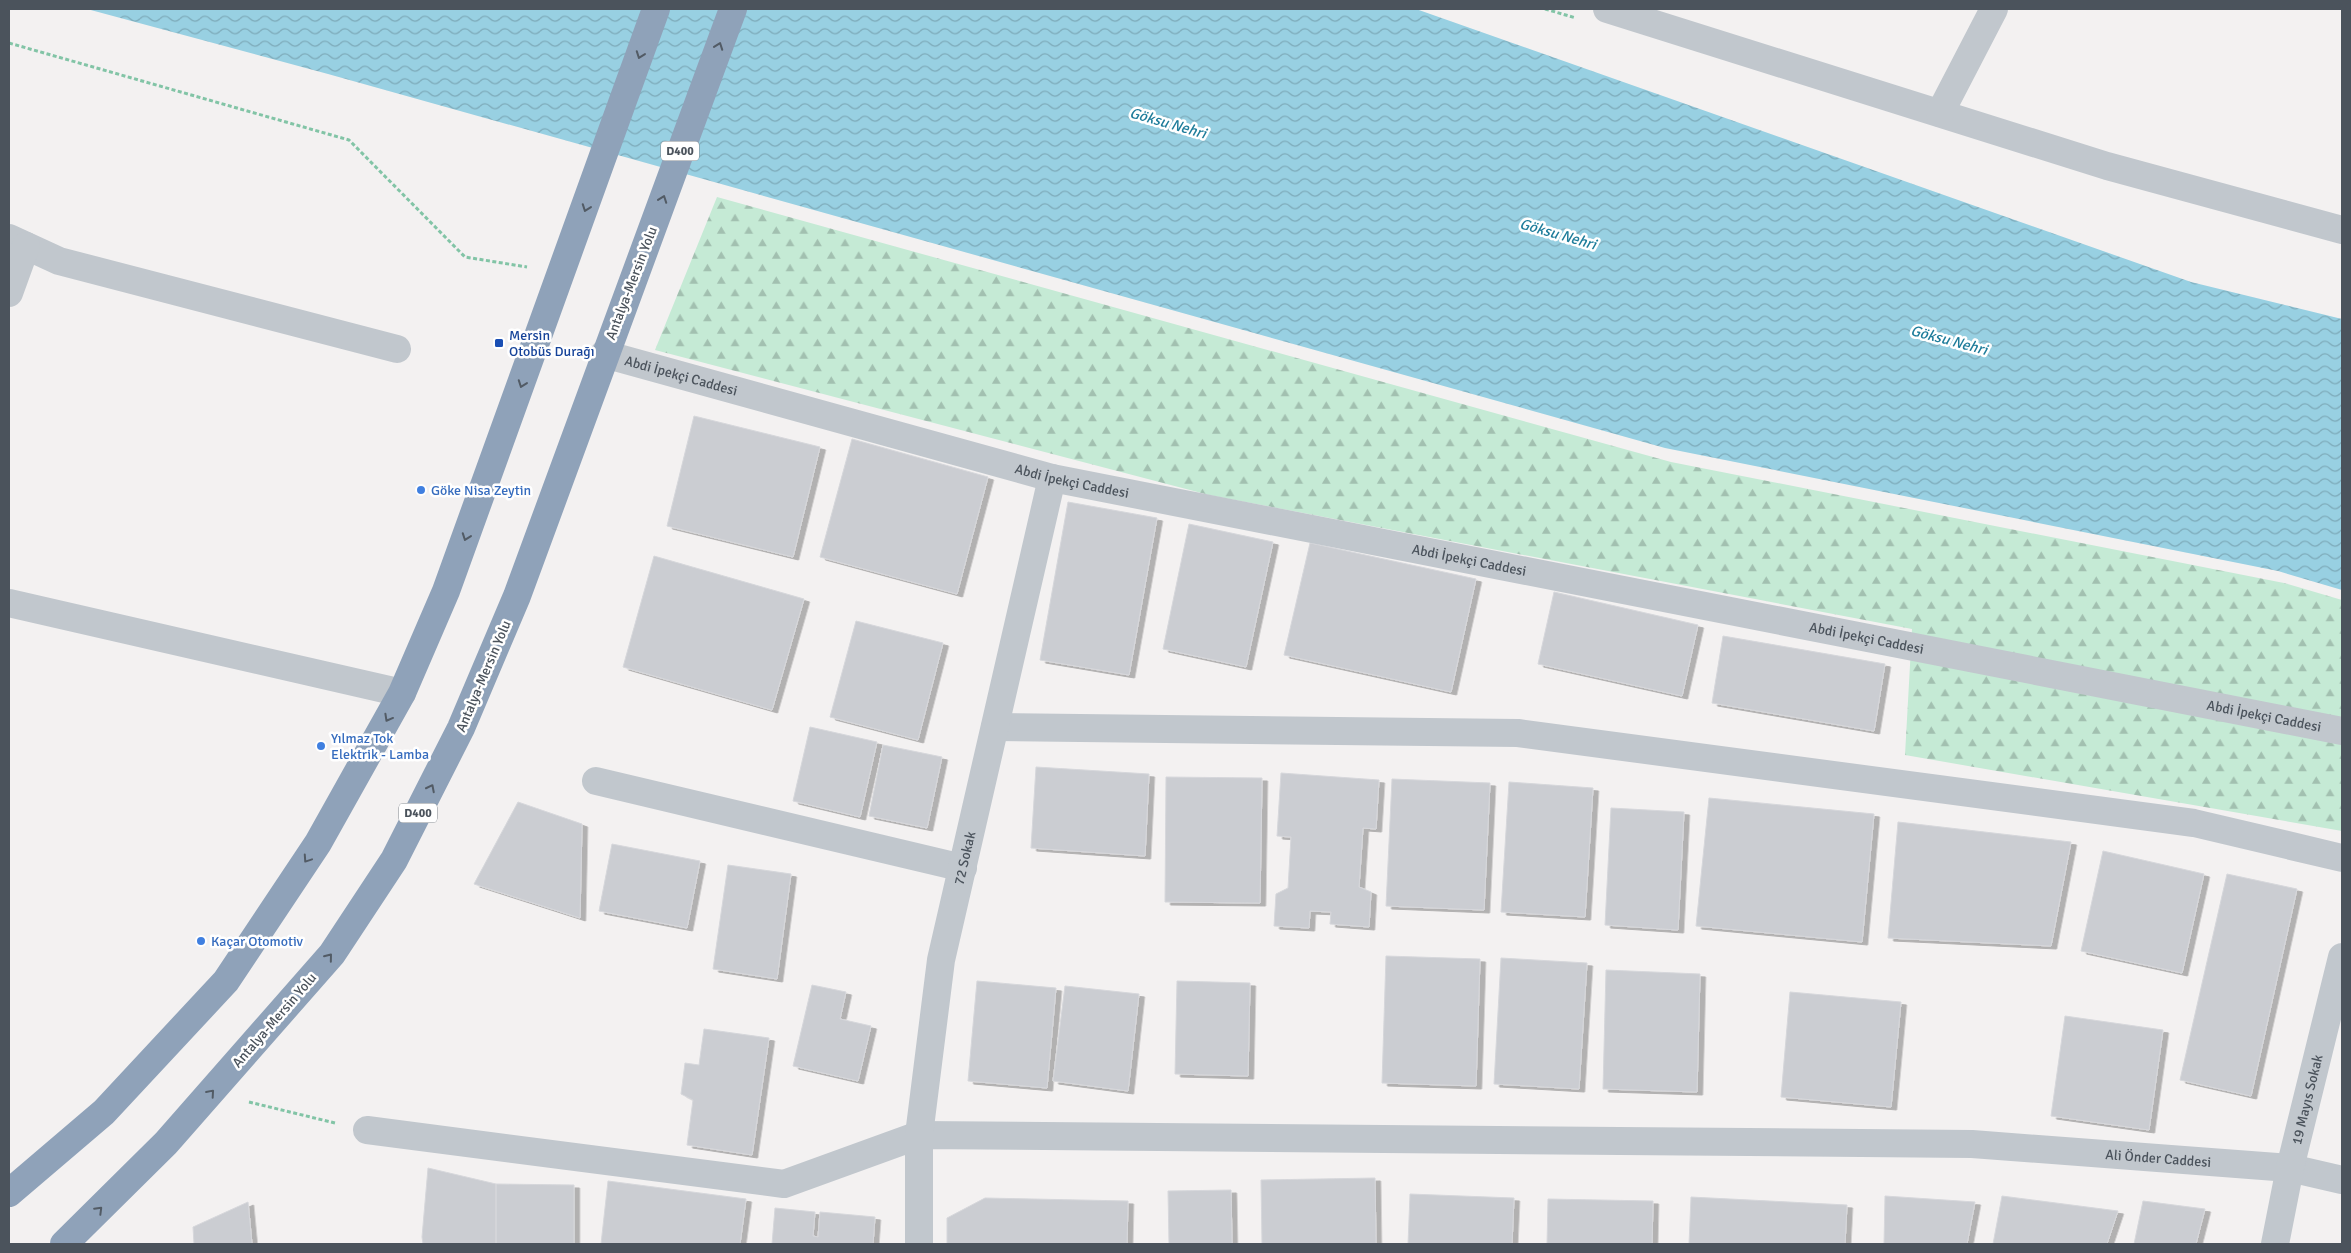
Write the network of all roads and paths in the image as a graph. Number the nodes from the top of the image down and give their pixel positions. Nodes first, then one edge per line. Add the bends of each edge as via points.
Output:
1 (656, 9) edge
2 (732, 9) edge
3 (1607, 9) edge
4 (1994, 9) edge
5 (9, 43) edge
6 (1940, 113) junction
7 (2342, 230) edge
8 (17, 242) edge
9 (563, 272) junction
10 (9, 293) edge
11 (397, 349) dead end
12 (604, 354) junction
13 (1052, 478) junction
14 (9, 602) edge
15 (402, 693) junction
16 (995, 727) junction
17 (2342, 731) edge
18 (596, 781) dead end
19 (2342, 858) edge
20 (963, 868) junction
21 (2342, 956) edge
22 (246, 1101) dead end
23 (367, 1130) joint
24 (919, 1135) junction
25 (2290, 1168) junction
26 (2342, 1180) edge
27 (9, 1192) edge
28 (64, 1244) edge
29 (919, 1244) edge
30 (2275, 1244) edge

1 -> 9 highway
12 -> 2 highway, Antalya-Mersin Yolu / D400
3 - 6 street
4 - 6 street
5 - 9 path via 349,140 464,257
6 - 7 street via 2107,166
8 - 10 street
8 - 11 street via 59,261
9 -> 15 highway via 446,591
12 - 13 street, Abdi İpekçi Caddesi
28 -> 12 highway, Antalya-Mersin Yolu / D400 via 166,1143 332,954 394,860 461,728 517,596
13 - 16 street, 72 Sokak
13 - 17 street, Abdi İpekçi Caddesi
14 - 15 street
15 -> 27 highway via 318,843 226,981 104,1112
16 - 19 street via 1518,733 2194,823
16 - 20 street, 72 Sokak
18 - 20 street
20 - 24 street, 72 Sokak via 941,960
21 - 25 street, 19 Mayıs Sokak
22 - 23 path
23 - 24 street via 784,1184
24 - 25 street, Ali Önder Caddesi via 1972,1144
24 - 29 street, 72 Sokak
25 - 26 street, Ali Önder Caddesi
25 - 30 street, 19 Mayıs Sokak

